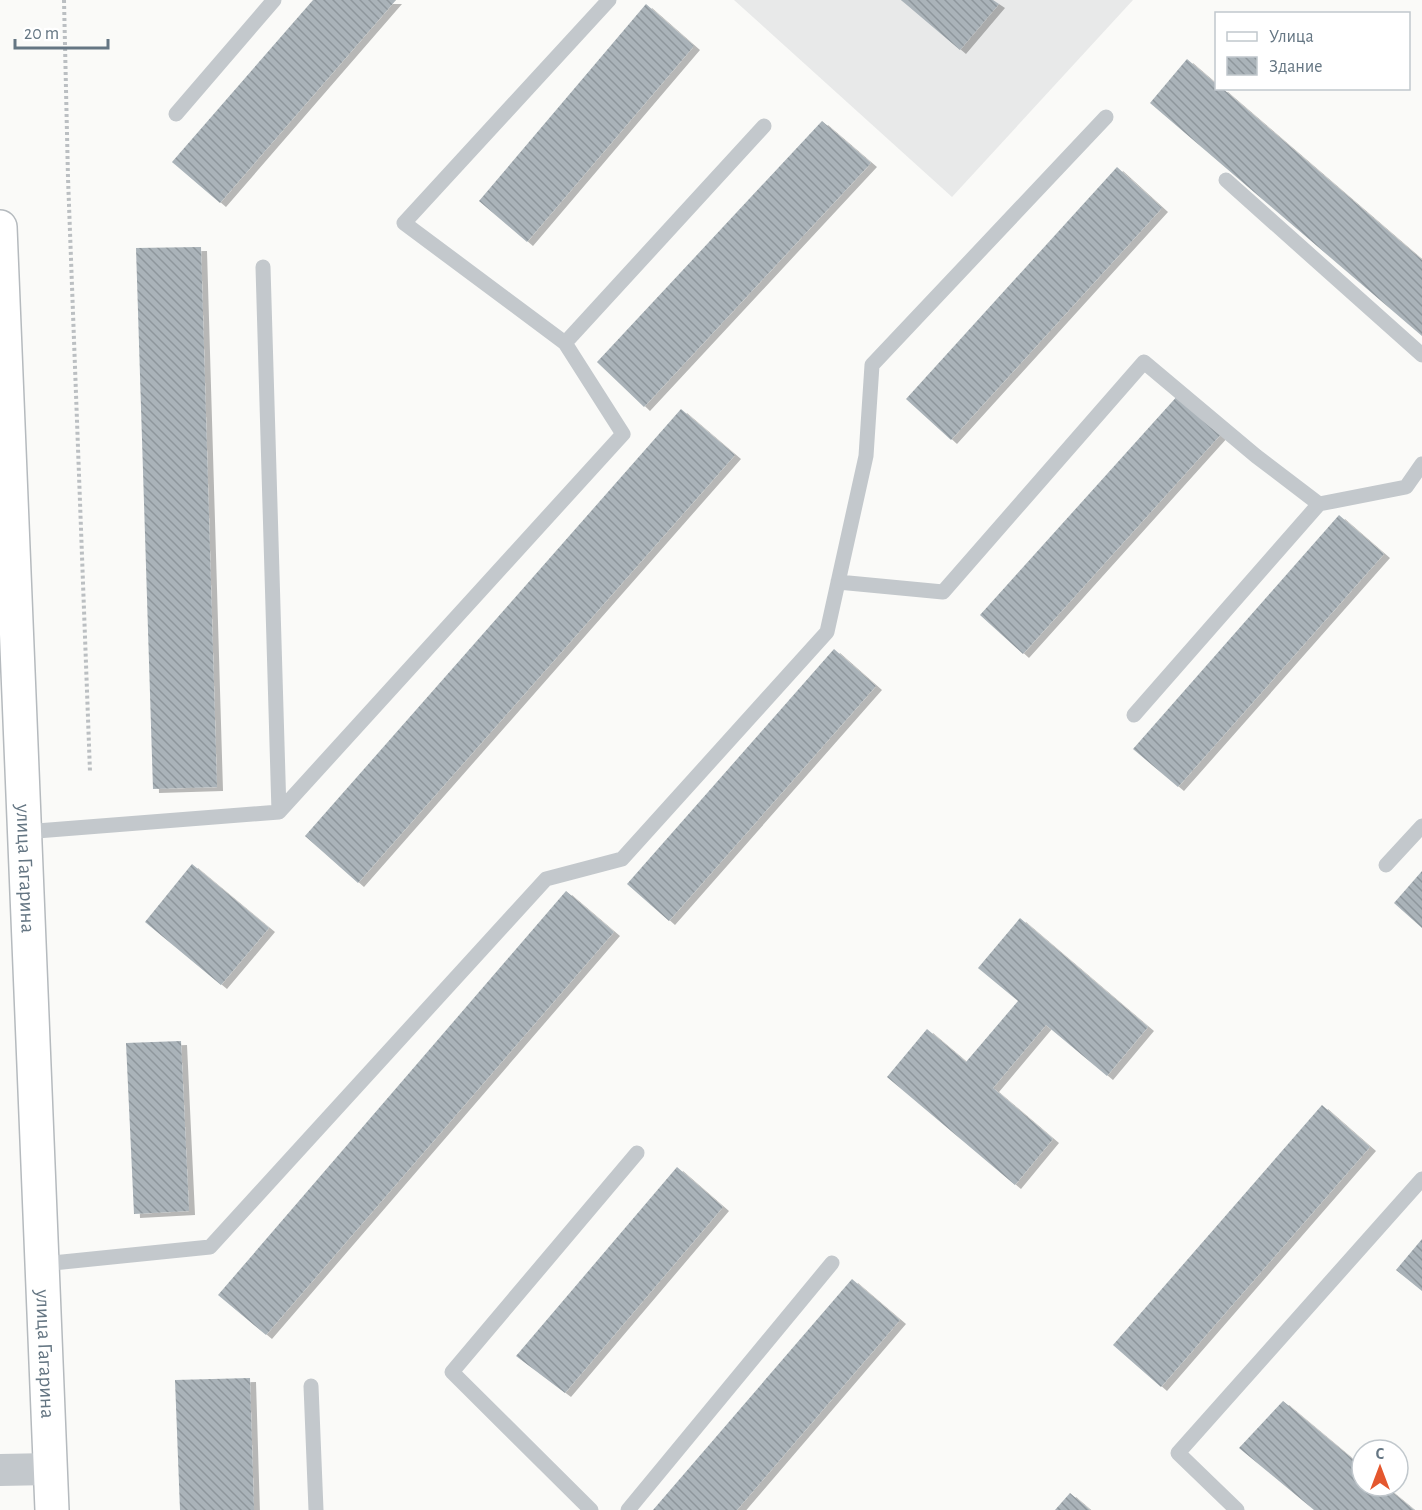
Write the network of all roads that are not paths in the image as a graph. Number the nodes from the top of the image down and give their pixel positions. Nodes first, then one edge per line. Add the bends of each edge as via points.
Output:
1 (274, 0) edge
2 (609, 0) edge
3 (176, 114) dead end
4 (1106, 117) dead end
5 (764, 126) dead end
6 (1226, 180) dead end
7 (0, 227) edge
8 (263, 267) dead end
9 (565, 343) junction
10 (1422, 355) edge
11 (1422, 464) edge
12 (1318, 504) junction
13 (838, 582) junction
14 (1134, 715) dead end
15 (10, 720) edge
16 (279, 812) junction
17 (1422, 826) edge
18 (24, 832) junction
19 (1386, 865) dead end
20 (636, 1153) dead end
21 (1422, 1179) edge
22 (832, 1263) dead end
23 (43, 1264) junction
24 (311, 1386) dead end
25 (50, 1469) junction
26 (0, 1470) edge
27 (1232, 1509) edge
28 (52, 1510) edge
29 (316, 1510) edge
30 (591, 1510) edge
31 (628, 1510) edge

1 - 3 lane
2 - 9 lane via 404,223
4 - 13 lane via 872,365 866,456
5 - 9 lane
6 - 10 lane
7 - 15 main road, улица Гагарина
8 - 16 lane
9 - 16 lane via 623,434
11 - 12 lane via 1406,487
12 - 13 lane via 1144,362 943,592
12 - 14 lane
13 - 23 lane via 827,632 622,859 546,879 210,1247
15 - 18 main road, улица Гагарина
16 - 18 lane
17 - 19 lane
18 - 23 main road, улица Гагарина
20 - 30 lane via 452,1372
21 - 27 lane via 1179,1453
22 - 31 lane
23 - 25 main road, улица Гагарина
24 - 29 lane
25 - 26 street
25 - 28 main road, улица Гагарина

